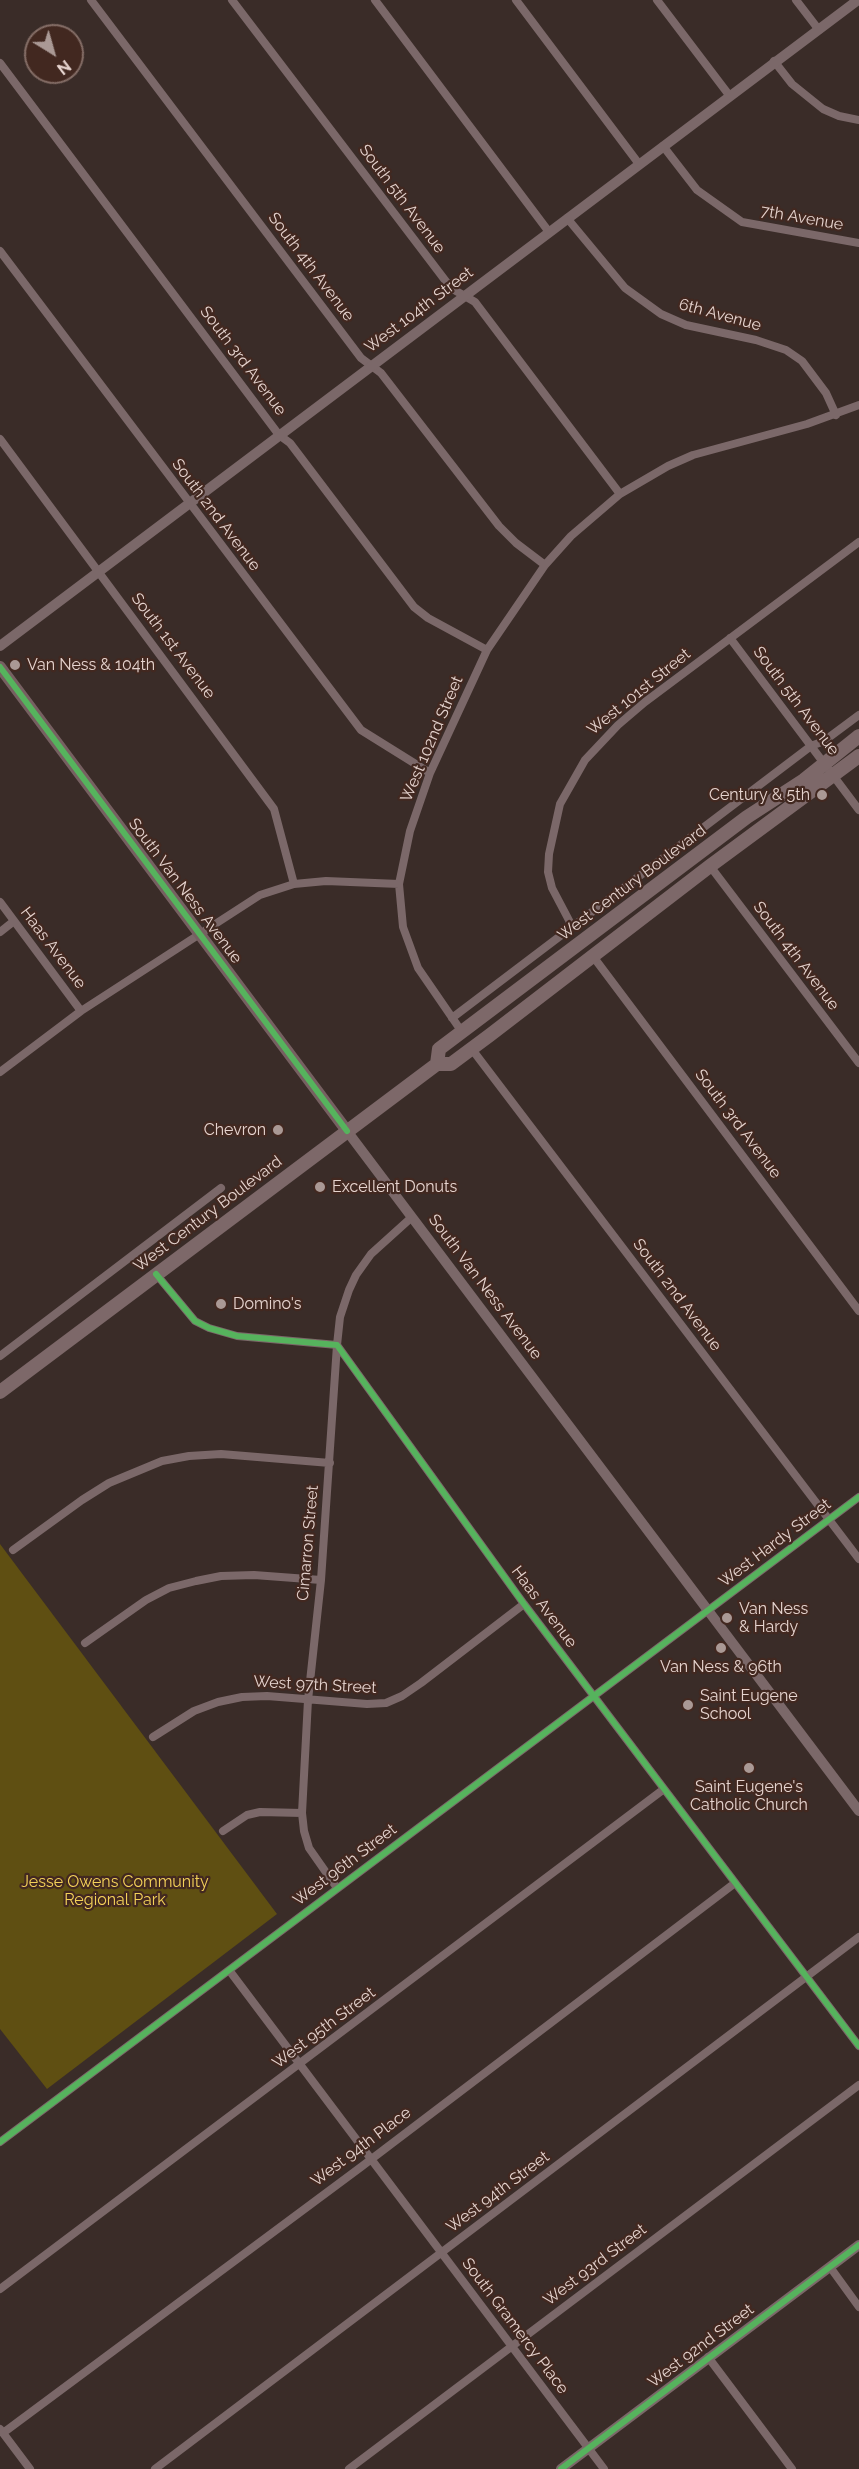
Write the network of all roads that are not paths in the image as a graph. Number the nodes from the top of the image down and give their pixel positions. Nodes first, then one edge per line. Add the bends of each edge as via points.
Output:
1 (91, 0) edge
2 (232, 0) edge
3 (375, 0) edge
4 (516, 0) edge
5 (657, 0) edge
6 (796, 0) edge
7 (858, 0) edge
8 (819, 30) junction
9 (774, 61) junction
10 (0, 63) edge
11 (729, 95) junction
12 (859, 120) edge
13 (663, 146) junction
14 (639, 164) junction
15 (567, 218) junction
16 (549, 232) junction
17 (859, 243) edge
18 (0, 251) edge
19 (464, 295) junction
20 (371, 365) junction
21 (859, 405) edge
22 (836, 415) junction
23 (279, 435) junction
24 (0, 439) edge
25 (620, 494) junction
26 (189, 504) junction
27 (859, 542) edge
28 (545, 565) junction
29 (98, 571) junction
30 (730, 638) junction
31 (0, 646) edge
32 (487, 650) junction
33 (0, 667) edge
34 (859, 715) edge
35 (859, 736) edge
36 (811, 746) junction
37 (859, 756) edge
38 (828, 769) junction
39 (430, 773) junction
40 (859, 810) edge
41 (710, 866) junction
42 (294, 884) junction
43 (399, 884) junction
44 (0, 902) edge
45 (14, 921) junction
46 (572, 926) junction
47 (0, 932) edge
48 (200, 934) junction
49 (592, 955) junction
50 (81, 1011) junction
51 (452, 1018) junction
52 (462, 1032) junction
53 (471, 1048) junction
54 (859, 1063) edge
55 (437, 1064) junction
56 (0, 1072) edge
57 (348, 1131) junction
58 (221, 1188) dead end
59 (412, 1217) junction
60 (156, 1274) junction
61 (859, 1311) edge
62 (337, 1345) junction
63 (0, 1356) edge
64 (0, 1392) edge
65 (330, 1463) junction
66 (859, 1497) edge
67 (829, 1520) junction
68 (13, 1550) dead end
69 (859, 1559) edge
70 (321, 1580) junction
71 (524, 1604) junction
72 (708, 1611) junction
73 (85, 1643) dead end
74 (594, 1697) junction
75 (308, 1700) junction
76 (153, 1737) dead end
77 (664, 1789) junction
78 (859, 1811) edge
79 (302, 1813) junction
80 (223, 1832) dead end
81 (735, 1883) junction
82 (337, 1888) junction
83 (859, 1937) edge
84 (229, 1970) junction
85 (807, 1976) junction
86 (859, 2046) edge
87 (300, 2065) junction
88 (859, 2085) edge
89 (0, 2142) edge
90 (371, 2159) junction
91 (859, 2245) edge
92 (442, 2254) junction
93 (830, 2267) junction
94 (0, 2289) edge
95 (859, 2307) edge
96 (512, 2346) junction
97 (708, 2357) junction
98 (1, 2431) edge
99 (588, 2448) junction
100 (30, 2469) edge
101 (155, 2469) edge
102 (349, 2469) edge
103 (561, 2469) edge
104 (604, 2469) edge
105 (792, 2469) edge

1 - 20 street, South 4th Avenue via 361,358
2 - 19 street, South 5th Avenue via 451,288
3 - 16 street
4 - 14 street
5 - 11 street
6 - 8 street
7 - 8 street, West 104th Street
8 - 9 street, West 104th Street
9 - 11 street, West 104th Street
9 - 12 street via 792,84 823,109
10 - 23 street, South 3rd Avenue
11 - 13 street, West 104th Street
13 - 14 street, West 104th Street
13 - 17 street, 7th Avenue via 698,190 742,222
14 - 15 street, West 104th Street
15 - 16 street, West 104th Street
15 - 22 street, 6th Avenue via 625,288 661,314 686,325 786,350 802,361 826,393
16 - 19 street, West 104th Street
18 - 26 street, South 2nd Avenue
19 - 20 street, West 104th Street
19 - 25 street, South 5th Avenue via 475,302
20 - 23 street, West 104th Street
20 - 28 street, South 4th Avenue via 499,526
21 - 22 street, West 102nd Street
22 - 25 street, West 102nd Street via 693,455
23 - 26 street, West 104th Street
23 - 32 street, South 3rd Avenue via 290,443 414,607
24 - 29 street, South 1st Avenue
25 - 28 street, West 102nd Street via 571,536
26 - 29 street, West 104th Street
26 - 39 street, South 2nd Avenue via 361,730
27 - 30 street, West 101st Street
28 - 32 street, West 102nd Street
29 - 31 street, West 104th Street
29 - 42 street, South 1st Avenue via 274,809
30 - 36 street, South 5th Avenue
30 - 46 street, West 101st Street via 618,725 595,746 577,772 554,826 548,872
32 - 39 street, West 102nd Street
33 - 48 main road, South Van Ness Avenue
34 - 36 street, West Century Boulevard
35 - 38 main road, West Century Boulevard
36 - 38 street, South 5th Avenue
36 - 46 street, West Century Boulevard
37 - 38 main road, West Century Boulevard
38 - 40 street, South 5th Avenue
38 - 41 main road, West Century Boulevard
38 - 52 main road, West Century Boulevard via 747,817
39 - 43 street, West 102nd Street via 410,831
41 - 49 main road, West Century Boulevard
41 - 54 street, South 4th Avenue
42 - 43 street
42 - 48 street via 260,895
43 - 51 street via 403,927 418,968
44 - 45 street, Haas Avenue
45 - 47 street
45 - 50 street, Haas Avenue
46 - 51 street, West Century Boulevard
48 - 50 street
48 - 57 main road, South Van Ness Avenue
49 - 53 main road, West Century Boulevard
49 - 61 street, South 3rd Avenue
50 - 56 street
51 - 52 street
52 - 55 main road, West Century Boulevard via 439,1049
53 - 55 main road, West Century Boulevard via 451,1064
53 - 67 street, South 2nd Avenue
55 - 57 main road, West Century Boulevard
57 - 59 street, South Van Ness Avenue
57 - 60 main road, West Century Boulevard
58 - 63 street, West Century Boulevard
59 - 62 street, Cimarron Street via 371,1254 356,1275 340,1317
59 - 72 street, South Van Ness Avenue
60 - 62 street via 195,1321 209,1328 237,1336
60 - 64 main road, West Century Boulevard
62 - 65 street, Cimarron Street
62 - 71 street, Haas Avenue
65 - 68 street via 221,1454 162,1461 109,1483
65 - 70 street, Cimarron Street
66 - 67 street, West Hardy Street
67 - 69 street, South 2nd Avenue
67 - 72 street, West Hardy Street
70 - 73 street via 221,1576 169,1588
70 - 75 street, Cimarron Street
71 - 74 street, Haas Avenue
71 - 75 street, West 97th Street via 402,1696 386,1703 367,1704
72 - 74 street, West 96th Street
72 - 78 street, South Van Ness Avenue
74 - 77 street, Haas Avenue
74 - 82 street, West 96th Street
75 - 76 street, West 97th Street via 258,1696 218,1702 194,1711
75 - 79 street, Cimarron Street
77 - 81 street, Haas Avenue
77 - 87 street, West 95th Street
79 - 80 street via 247,1815
79 - 82 street, Cimarron Street via 309,1848
81 - 85 street, Haas Avenue
81 - 90 street, West 94th Place
82 - 84 street, West 96th Street
83 - 85 street, West 94th Street
84 - 87 street, South Gramercy Place
84 - 89 street, West 96th Street
85 - 86 street, Haas Avenue
85 - 92 street, West 94th Street
87 - 90 street, South Gramercy Place
87 - 94 street, West 95th Street
88 - 96 street, West 93rd Street
90 - 92 street, South Gramercy Place
90 - 98 street, West 94th Place
91 - 93 street, West 92nd Street
92 - 96 street, South Gramercy Place
92 - 101 street, West 94th Street
93 - 95 street
93 - 97 street, West 92nd Street
96 - 99 street, South Gramercy Place
96 - 102 street, West 93rd Street
97 - 99 street, West 92nd Street
97 - 105 street
98 - 100 street
99 - 103 street, West 92nd Street
99 - 104 street, South Gramercy Place

